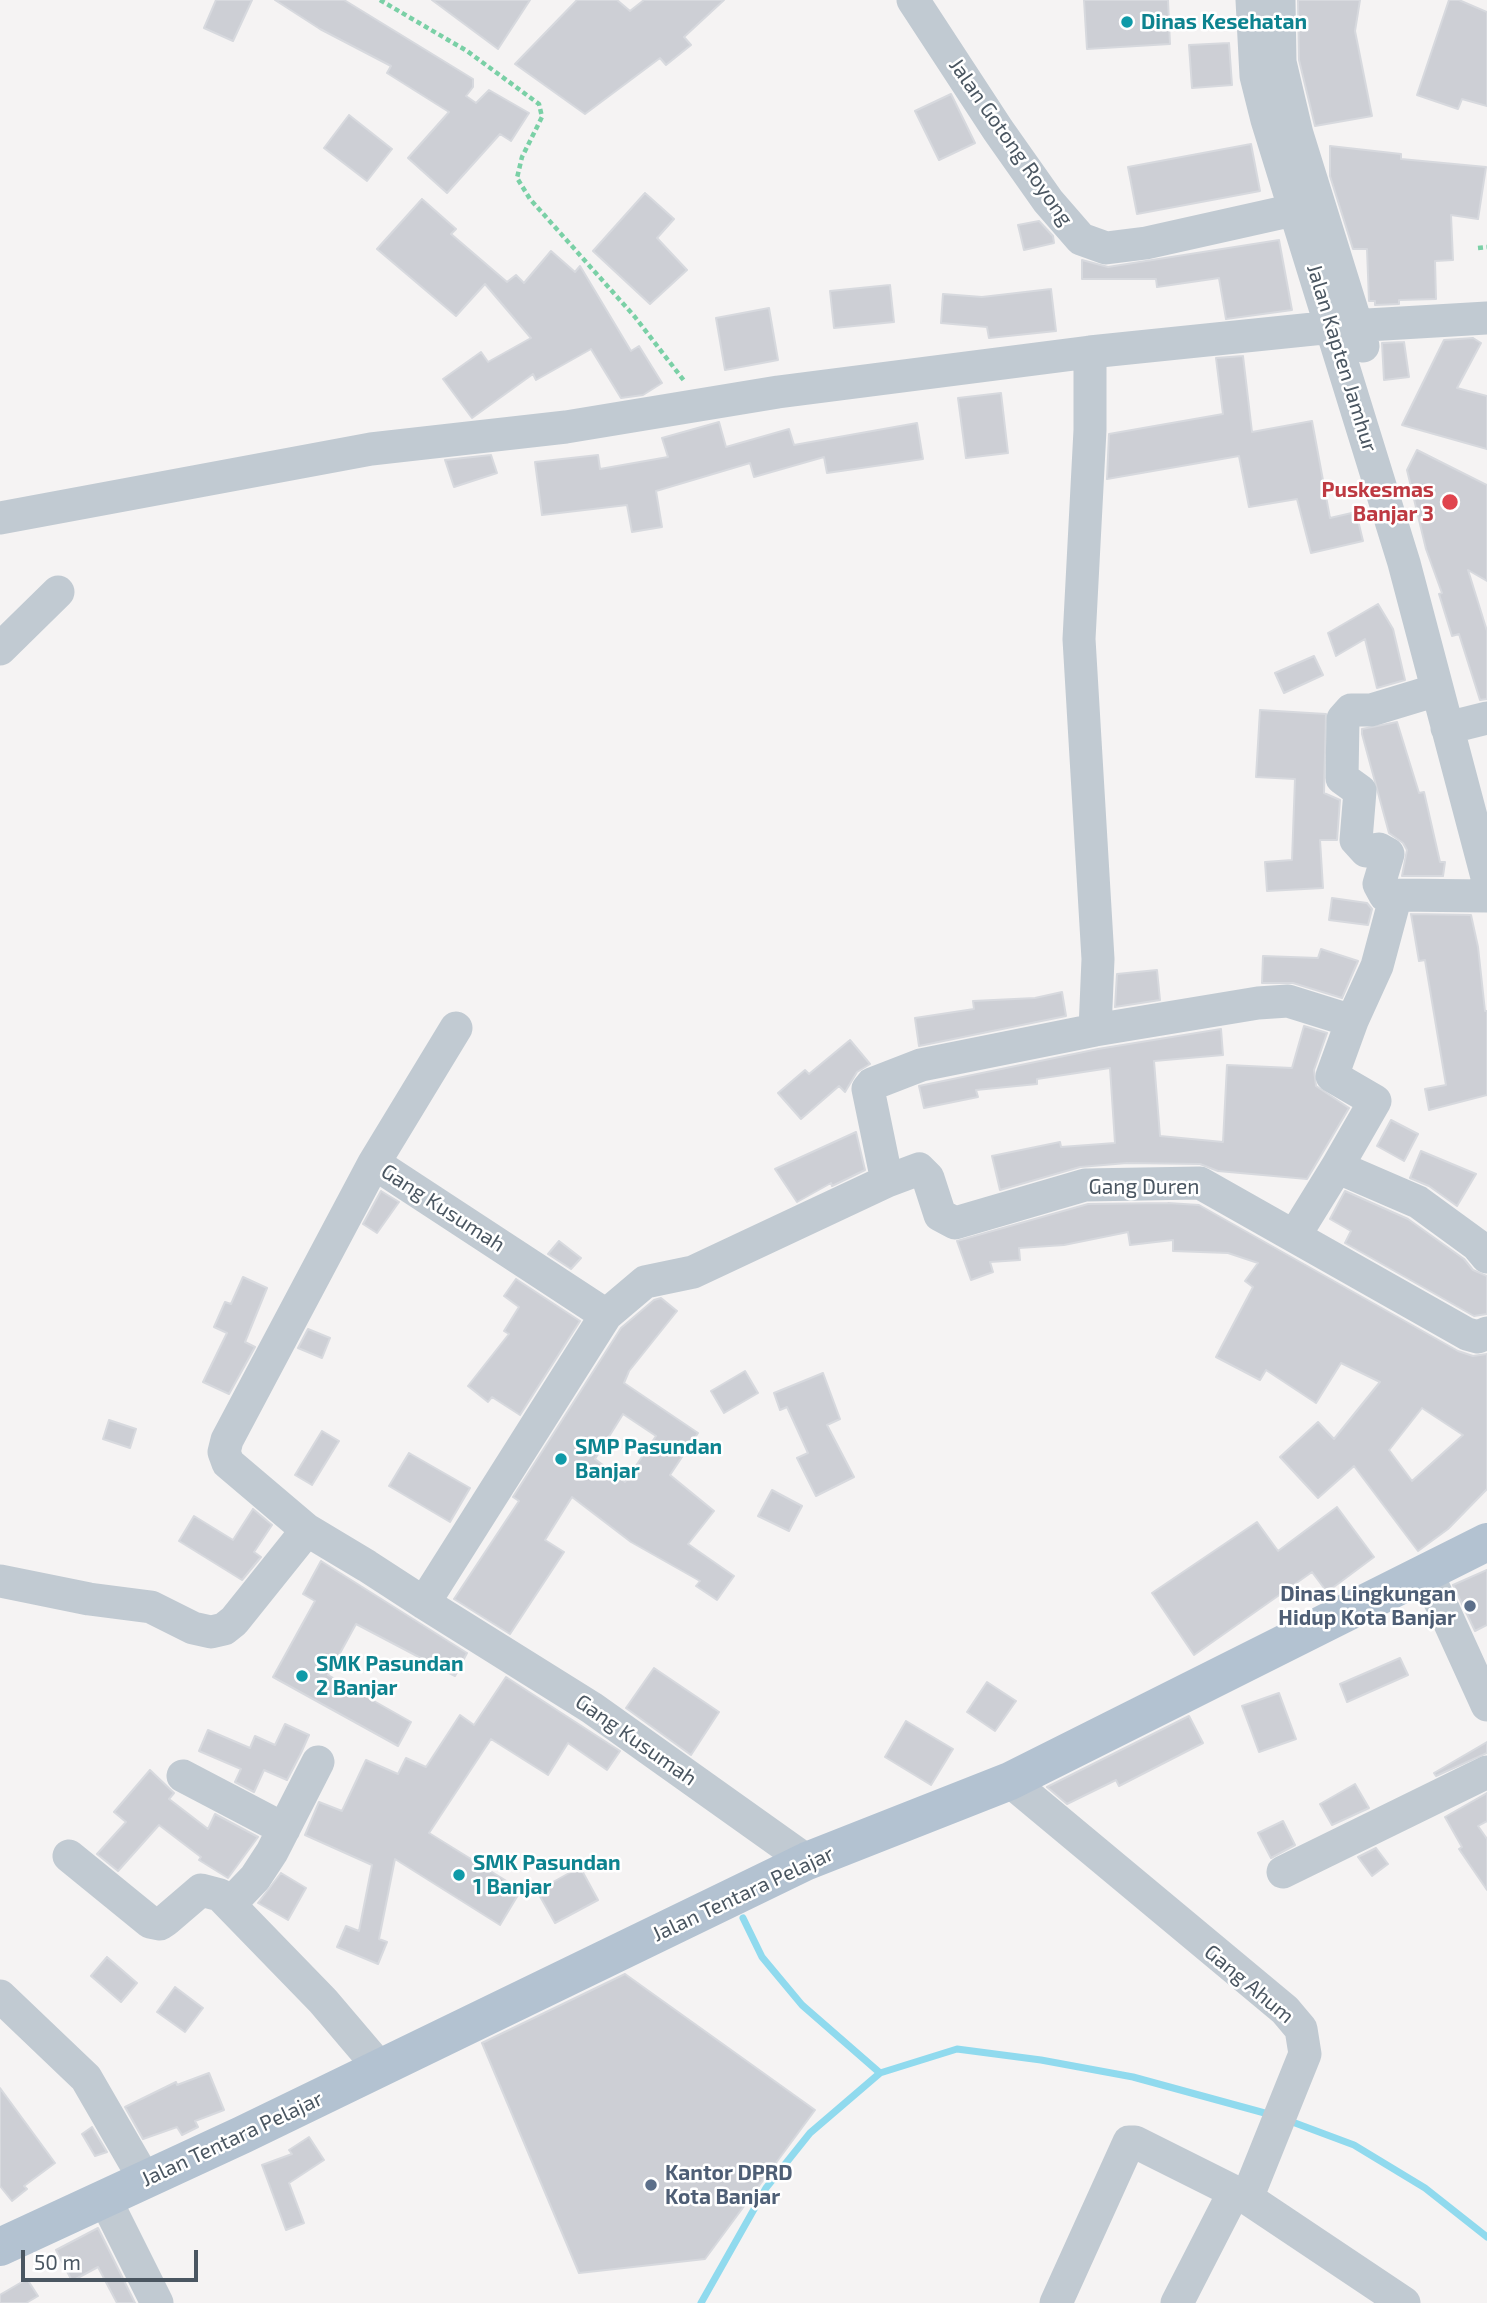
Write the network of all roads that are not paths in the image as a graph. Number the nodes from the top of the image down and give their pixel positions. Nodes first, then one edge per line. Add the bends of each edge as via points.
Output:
1 (913, 0) edge
2 (1252, 0) edge
3 (1279, 0) edge
4 (1308, 207) junction
5 (1487, 318) edge
6 (1345, 326) junction
7 (1090, 352) junction
8 (0, 518) edge
9 (58, 592) dead end
10 (0, 649) edge
11 (1437, 690) junction
12 (1468, 723) edge
13 (1487, 788) edge
14 (1487, 877) edge
15 (1396, 895) junction
16 (1487, 896) edge
17 (1352, 1021) junction
18 (456, 1028) dead end
19 (1095, 1030) junction
20 (374, 1163) junction
21 (1337, 1167) junction
22 (887, 1181) junction
23 (1296, 1235) junction
24 (1487, 1257) edge
25 (606, 1315) junction
26 (1487, 1333) edge
27 (307, 1530) junction
28 (1487, 1542) edge
29 (1426, 1571) junction
30 (0, 1581) edge
31 (424, 1603) junction
32 (1487, 1705) edge
33 (318, 1762) dead end
34 (1487, 1772) edge
35 (183, 1776) dead end
36 (1010, 1781) junction
37 (285, 1829) junction
38 (69, 1856) dead end
39 (807, 1861) junction
40 (1283, 1872) dead end
41 (230, 1904) junction
42 (0, 1996) edge
43 (380, 2068) junction
44 (145, 2180) junction
45 (1240, 2195) junction
46 (105, 2199) junction
47 (0, 2248) edge
48 (157, 2303) edge
49 (1056, 2303) edge
50 (1177, 2303) edge
51 (1404, 2303) edge

1 - 4 street, Jalan Gotong Royong via 998,130 1081,239 1106,248 1146,243
2 - 4 street, Jalan Kapten Jamhur via 1256,76
3 - 4 street, Jalan Kapten Jamhur via 1280,62
4 - 6 street, Jalan Kapten Jamhur
5 - 6 street
6 - 7 street
6 - 11 street, Jalan Kapten Jamhur
6 - 12 street, Jalan Kapten Jamhur
7 - 8 street via 566,427 371,449
7 - 19 street via 1079,639 1098,959
9 - 10 street
11 - 12 street, Jalan Kapten Jamhur
11 - 15 street via 1371,710 1351,710 1343,719 1342,778 1360,791 1356,840 1366,851 1379,849 1388,854 1379,884 1385,895
12 - 13 street, Jalan Kapten Jamhur
12 - 14 street, Jalan Kapten Jamhur
15 - 16 street
15 - 17 street via 1377,966
17 - 19 street via 1288,1001
17 - 21 street via 1332,1076 1375,1101
18 - 20 street
19 - 22 street via 921,1065 872,1084 867,1095
20 - 25 street, Gang Kusumah
20 - 27 street, Gang Kusumah via 224,1452 228,1463
21 - 23 street
21 - 24 street via 1418,1202 1478,1245
22 - 23 street, Gang Duren via 919,1169 926,1173 940,1215 955,1223 1085,1185 1200,1183
22 - 25 street via 693,1272 645,1282
23 - 26 street, Gang Duren via 1467,1334 1478,1337
25 - 31 street
27 - 30 street via 234,1621 211,1632 151,1607
27 - 31 street, Gang Kusumah
28 - 29 main road, Jalan Tentara Pelajar
29 - 32 street
29 - 36 main road, Jalan Tentara Pelajar via 1325,1626
31 - 39 street, Gang Kusumah via 592,1708
33 - 37 street
34 - 40 street
35 - 37 street
36 - 39 main road, Jalan Tentara Pelajar
36 - 45 street, Gang Ahum via 1285,2010 1301,2029 1305,2054 1281,2116
37 - 41 street via 255,1878
38 - 41 street via 150,1922 166,1920 201,1890 220,1895
39 - 43 main road, Jalan Tentara Pelajar
41 - 43 street
42 - 44 street via 86,2078
43 - 44 main road, Jalan Tentara Pelajar
44 - 46 main road, Jalan Tentara Pelajar
45 - 49 street via 1129,2143
45 - 50 street, Gang Ahum
45 - 51 street
46 - 47 main road, Jalan Tentara Pelajar
46 - 48 street

